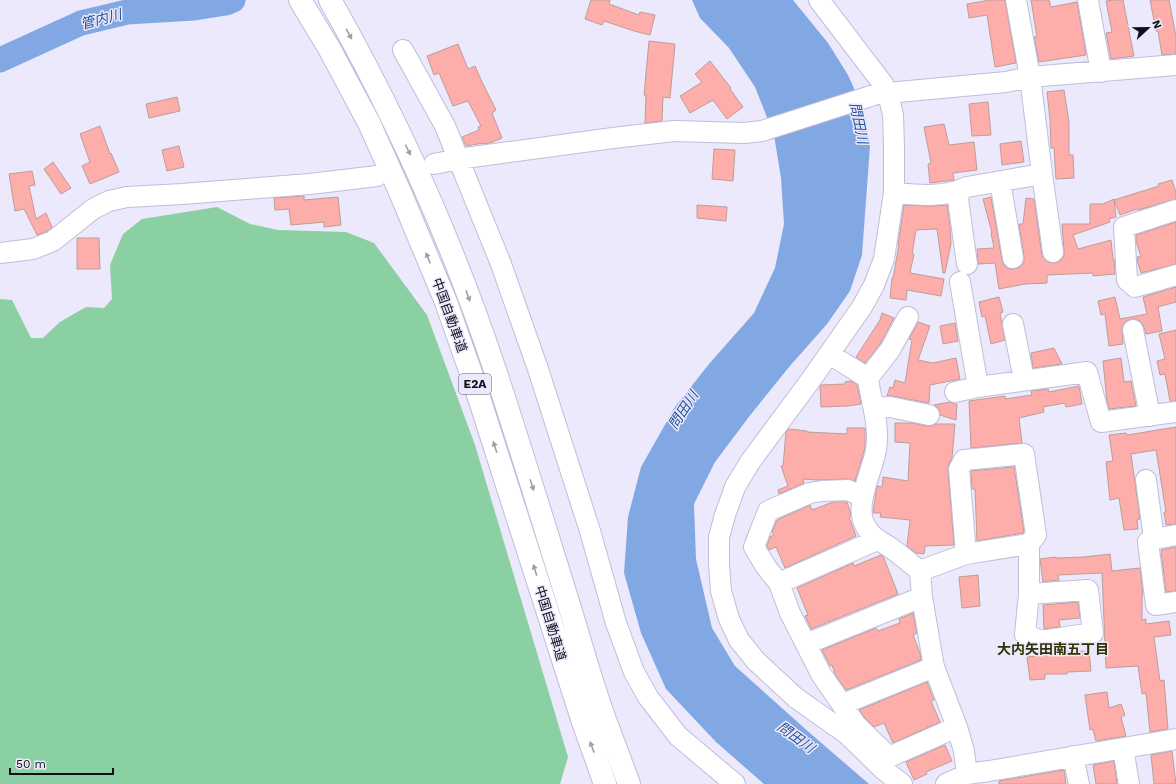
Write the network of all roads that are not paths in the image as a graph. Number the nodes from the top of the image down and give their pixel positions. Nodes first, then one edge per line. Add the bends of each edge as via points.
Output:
1 (330, 0) edge
2 (819, 0) edge
3 (1016, 0) edge
4 (1088, 0) edge
5 (301, 1) edge
6 (403, 50) dead end
7 (1176, 65) edge
8 (1101, 72) junction
9 (1030, 77) junction
10 (882, 94) junction
11 (458, 159) junction
12 (434, 164) dead end
13 (1042, 174) junction
14 (377, 176) dead end
15 (1000, 181) junction
16 (957, 192) junction
17 (894, 193) junction
18 (1176, 210) edge
19 (1053, 252) dead end
20 (0, 253) edge
21 (1013, 258) dead end
22 (967, 264) dead end
23 (1176, 275) edge
24 (960, 282) dead end
25 (908, 316) dead end
26 (1013, 324) dead end
27 (1133, 330) dead end
28 (829, 354) junction
29 (868, 378) junction
30 (1024, 380) junction
31 (978, 387) junction
32 (955, 392) dead end
33 (875, 408) junction
34 (1176, 412) edge
35 (929, 415) dead end
36 (1150, 416) junction
37 (1146, 480) dead end
38 (863, 497) junction
39 (1176, 535) edge
40 (1154, 539) junction
41 (877, 540) junction
42 (1029, 544) junction
43 (966, 554) junction
44 (920, 571) junction
45 (779, 583) junction
46 (1029, 594) dead end
47 (922, 597) junction
48 (1176, 602) edge
49 (806, 644) junction
50 (934, 667) junction
51 (843, 704) junction
52 (957, 727) junction
53 (1176, 739) edge
54 (1124, 748) junction
55 (1073, 756) junction
56 (967, 774) junction
57 (991, 778) edge
58 (605, 784) edge
59 (629, 784) edge
60 (735, 784) edge
61 (902, 784) edge
62 (946, 784) edge
63 (1079, 784) edge
64 (1129, 784) edge

1 -> 59 highway, 中国自動車道 / E2A via 411,156 465,288 499,384 603,715
2 - 10 street via 884,84
3 - 9 street
4 - 8 street
58 -> 5 highway, 中国自動車道 / E2A via 446,302 369,123
6 - 11 street via 445,126
7 - 8 street
8 - 9 street
9 - 10 street via 1006,82
9 - 13 street
10 - 11 street via 762,132 674,131
10 - 17 street via 893,114
11 - 12 street
11 - 60 street via 501,264 538,369 593,539 616,623 634,672 648,697 678,736
13 - 15 street
13 - 19 street
14 - 20 street via 310,184 127,197 109,201 93,209 53,241 33,249
15 - 16 street via 967,187
15 - 21 street
16 - 17 street via 923,196
16 - 22 street
17 - 28 street via 884,259 874,285
18 - 23 street via 1124,227 1127,280 1135,287
24 - 31 street
25 - 29 street via 890,350
26 - 30 street
27 - 36 street
28 - 29 street
28 - 61 street via 750,462 735,487 719,537 721,591 739,640 756,662 796,698 847,734
29 - 33 street
30 - 31 street
30 - 36 street via 1087,372 1102,422
31 - 32 street
33 - 35 street via 890,407
33 - 38 street via 878,427 876,450
34 - 36 street
37 - 40 street
38 - 41 street via 861,517
38 - 45 street via 848,490 822,491 810,493 768,511 754,546
39 - 40 street
40 - 48 street via 1148,542 1156,605
41 - 44 street
41 - 45 street
42 - 43 street
42 - 43 street via 1036,534 1024,454 964,460 959,469
42 - 46 street
43 - 44 street
44 - 47 street
45 - 49 street via 790,613
47 - 49 street
47 - 50 street
49 - 51 street via 821,674
50 - 51 street
50 - 52 street
51 - 52 street via 856,725 890,757
52 - 56 street
53 - 54 street
54 - 55 street
54 - 64 street
55 - 57 street
55 - 63 street
56 - 57 street
56 - 62 street

